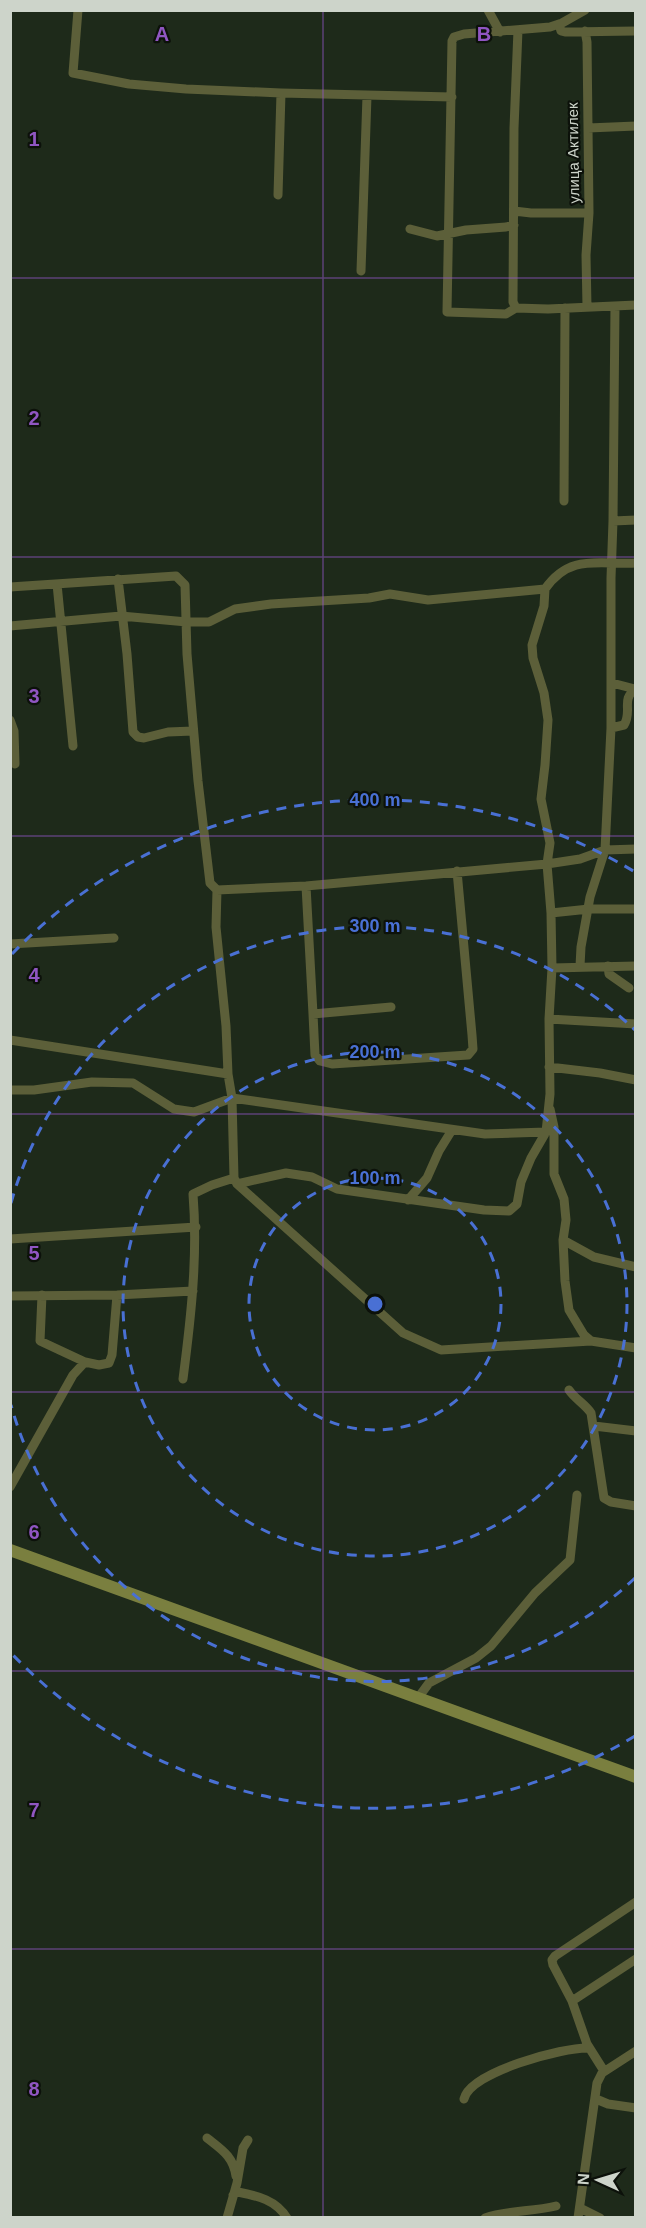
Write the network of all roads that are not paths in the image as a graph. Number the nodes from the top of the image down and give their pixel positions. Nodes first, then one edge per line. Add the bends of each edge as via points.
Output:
1 (78, 10) edge
2 (488, 10) edge
3 (585, 10) edge
4 (559, 24) junction
5 (518, 30) junction
6 (585, 31) junction
7 (636, 31) edge
8 (500, 32) junction
9 (281, 93) junction
10 (367, 96) junction
11 (452, 97) junction
12 (636, 126) edge
13 (588, 128) junction
14 (278, 195) dead end
15 (514, 211) junction
16 (589, 213) junction
17 (514, 225) junction
18 (410, 229) dead end
19 (449, 234) junction
20 (361, 271) dead end
21 (636, 305) edge
22 (615, 306) junction
23 (587, 307) junction
24 (516, 308) junction
25 (565, 308) junction
26 (564, 501) dead end
27 (636, 520) edge
28 (613, 521) junction
29 (612, 562) junction
30 (636, 563) edge
31 (118, 579) junction
32 (57, 584) junction
33 (10, 587) edge
34 (545, 589) junction
35 (121, 616) junction
36 (60, 621) junction
37 (187, 622) junction
38 (10, 626) edge
39 (612, 683) junction
40 (635, 689) edge
41 (10, 720) edge
42 (611, 728) junction
43 (194, 731) junction
44 (73, 746) dead end
45 (15, 764) dead end
46 (636, 849) edge
47 (605, 850) junction
48 (547, 864) junction
49 (457, 871) junction
50 (306, 886) junction
51 (217, 890) junction
52 (589, 909) junction
53 (636, 909) edge
54 (551, 913) junction
55 (114, 938) dead end
56 (10, 944) edge
57 (580, 966) junction
58 (608, 966) junction
59 (636, 966) edge
60 (552, 968) junction
61 (629, 988) dead end
62 (391, 1007) dead end
63 (313, 1014) junction
64 (549, 1019) junction
65 (636, 1023) edge
66 (10, 1040) edge
67 (549, 1067) junction
68 (228, 1074) junction
69 (636, 1080) edge
70 (10, 1090) edge
71 (232, 1098) junction
72 (549, 1104) junction
73 (452, 1130) junction
74 (546, 1132) junction
75 (236, 1181) junction
76 (408, 1200) junction
77 (196, 1227) junction
78 (10, 1239) edge
79 (563, 1240) junction
80 (636, 1268) edge
81 (193, 1291) junction
82 (42, 1295) junction
83 (117, 1295) junction
84 (10, 1296) edge
85 (591, 1341) junction
86 (636, 1348) edge
87 (86, 1362) junction
88 (183, 1379) dead end
89 (569, 1390) dead end
90 (594, 1426) junction
91 (636, 1431) edge
92 (10, 1487) edge
93 (577, 1495) dead end
94 (636, 1506) edge
95 (10, 1550) edge
96 (418, 1698) junction
97 (636, 1777) edge
98 (636, 1902) edge
99 (636, 1959) edge
100 (572, 2001) junction
101 (589, 2048) junction
102 (636, 2051) edge
103 (604, 2071) junction
104 (464, 2099) dead end
105 (596, 2099) junction
106 (636, 2108) edge
107 (207, 2138) dead end
108 (248, 2140) dead end
109 (234, 2193) junction
110 (556, 2206) dead end
111 (579, 2213) edge
112 (227, 2217) edge
113 (287, 2217) edge
114 (485, 2217) edge
115 (600, 2217) edge

1 - 9 street via 73,73 129,84
2 - 8 street
3 - 4 street
4 - 5 street
4 - 6 street via 561,31
5 - 8 street
5 - 15 street
6 - 7 street
6 - 13 street, улица Актилек
8 - 11 street via 454,37
9 - 10 street
9 - 14 street
10 - 11 street
10 - 20 street
11 - 19 street
12 - 13 street
13 - 16 street, улица Актилек
15 - 16 street
15 - 17 street
16 - 23 street, улица Актилек
17 - 19 street
17 - 24 street
18 - 19 street via 430,235
19 - 24 street via 447,312 506,314
21 - 22 street
22 - 23 street
22 - 28 street
23 - 25 street
24 - 25 street
25 - 26 street
27 - 28 street
28 - 29 street
29 - 30 street
29 - 34 street via 575,565 557,575
29 - 39 street
31 - 32 street
31 - 35 street
31 - 37 street via 176,576 185,585
32 - 33 street
32 - 36 street
34 - 37 street via 428,600 390,594 272,604 235,609 209,622
34 - 48 street via 532,645 548,720 541,799 550,843
35 - 36 street
35 - 37 street
35 - 43 street via 134,732 144,738
36 - 38 street
36 - 44 street
37 - 43 street
39 - 40 street
39 - 42 street
40 - 42 street via 627,697 628,718 624,725
41 - 45 street
42 - 47 street
43 - 51 street via 210,883
46 - 47 street
47 - 48 street via 580,860
47 - 52 street
48 - 49 street
48 - 54 street
49 - 50 street
49 - 63 street via 473,1049 468,1055 332,1064 320,1061 315,1055
50 - 51 street
50 - 63 street
51 - 68 street via 216,927
52 - 53 street
52 - 54 street
52 - 57 street
54 - 60 street
55 - 56 street
57 - 58 street
57 - 60 street
58 - 59 street
58 - 61 street via 609,974
60 - 64 street
62 - 63 street
64 - 65 street
64 - 67 street
66 - 68 street
67 - 69 street
67 - 72 street
68 - 71 street
70 - 71 street via 92,1082 133,1083 174,1109 194,1112
71 - 73 street
71 - 75 street
72 - 74 street
72 - 79 street via 554,1127 554,1173 564,1199
73 - 74 street via 485,1134
73 - 76 street via 427,1178
74 - 76 street via 521,1182 517,1204 508,1211
75 - 76 street via 286,1173 312,1177 337,1189
75 - 77 street via 218,1182 193,1194
75 - 85 street via 403,1333 441,1350
77 - 78 street
77 - 81 street
79 - 80 street via 594,1257
79 - 85 street via 569,1310
81 - 83 street
81 - 88 street
82 - 83 street
82 - 84 street
82 - 87 street via 40,1341
83 - 87 street via 109,1363
85 - 86 street
87 - 92 street via 57,1401
89 - 90 street via 586,1405
90 - 91 street
90 - 94 street via 604,1498
93 - 96 street via 570,1560 491,1646 429,1683
95 - 96 main road
96 - 97 main road
98 - 100 street via 552,1960
99 - 100 street
100 - 101 street
101 - 103 street
101 - 104 street via 509,2066 479,2080
102 - 103 street
103 - 105 street via 597,2083
105 - 106 street
105 - 111 street
107 - 109 street via 234,2164
108 - 109 street
109 - 112 street
109 - 113 street via 273,2202
110 - 114 street
111 - 115 street

